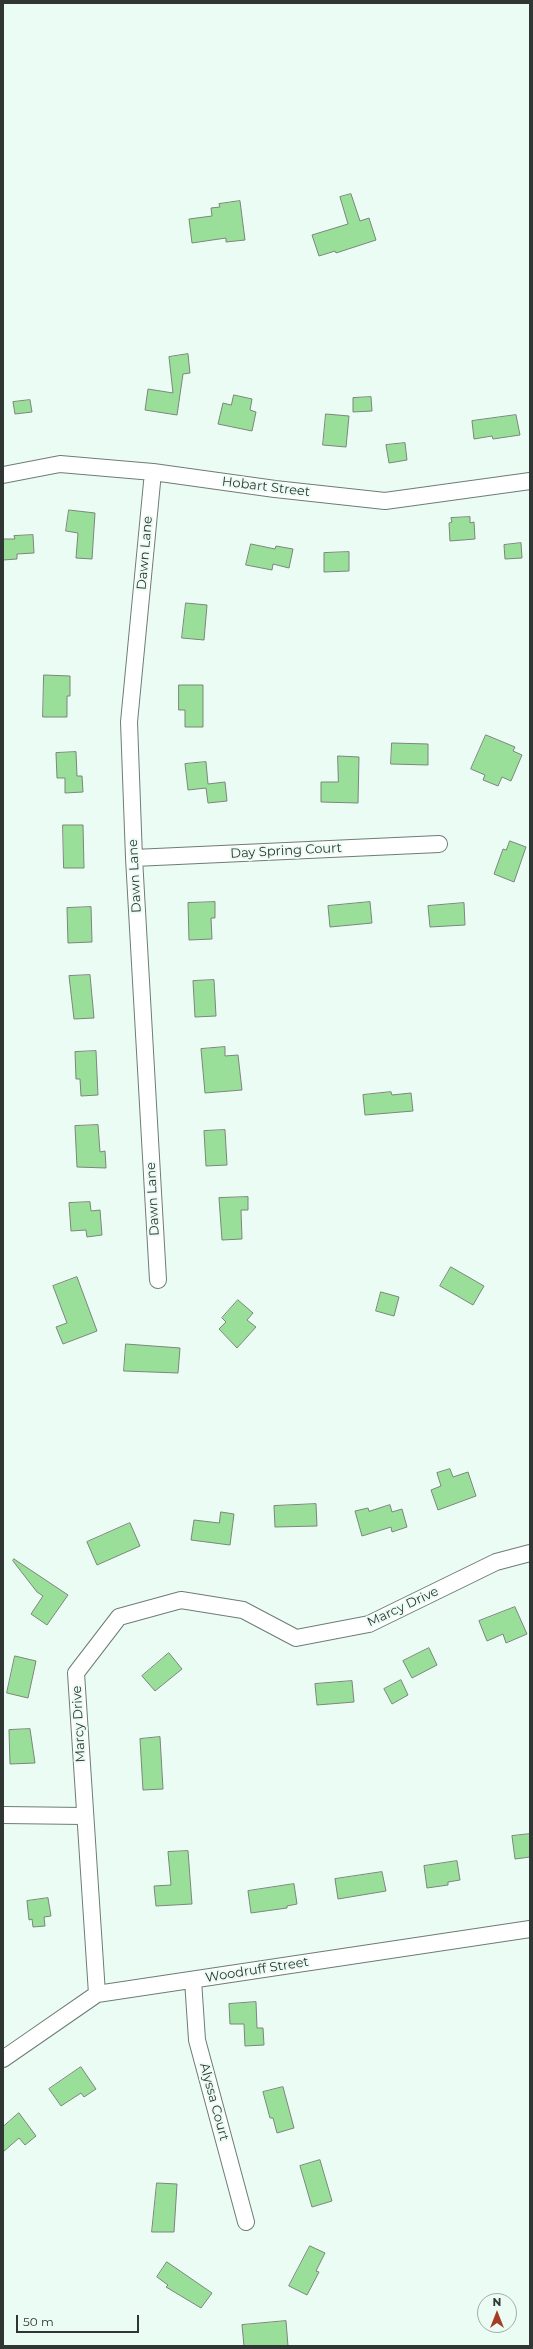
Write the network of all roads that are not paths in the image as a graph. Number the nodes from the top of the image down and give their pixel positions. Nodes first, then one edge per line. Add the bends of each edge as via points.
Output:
1 (153, 472) junction
2 (3, 475) edge
3 (530, 481) edge
4 (439, 844) dead end
5 (134, 858) junction
6 (158, 1280) dead end
7 (530, 1553) edge
8 (3, 1815) edge
9 (84, 1816) junction
10 (530, 1929) edge
11 (193, 1980) junction
12 (97, 1994) junction
13 (3, 2059) edge
14 (246, 2222) dead end

1 - 2 street, Hobart Street via 60,464
1 - 3 street, Hobart Street via 274,489 385,500
1 - 5 street, Dawn Lane via 129,722
4 - 5 street, Day Spring Court
5 - 6 street, Dawn Lane
7 - 9 street, Marcy Drive via 496,1562 369,1624 296,1638 242,1610 182,1600 119,1617 76,1673
8 - 9 street
9 - 12 street, Marcy Drive
10 - 11 street, Woodruff Street
11 - 12 street, Woodruff Street
11 - 14 street, Alyssa Court via 197,2040
12 - 13 street, Woodruff Street

